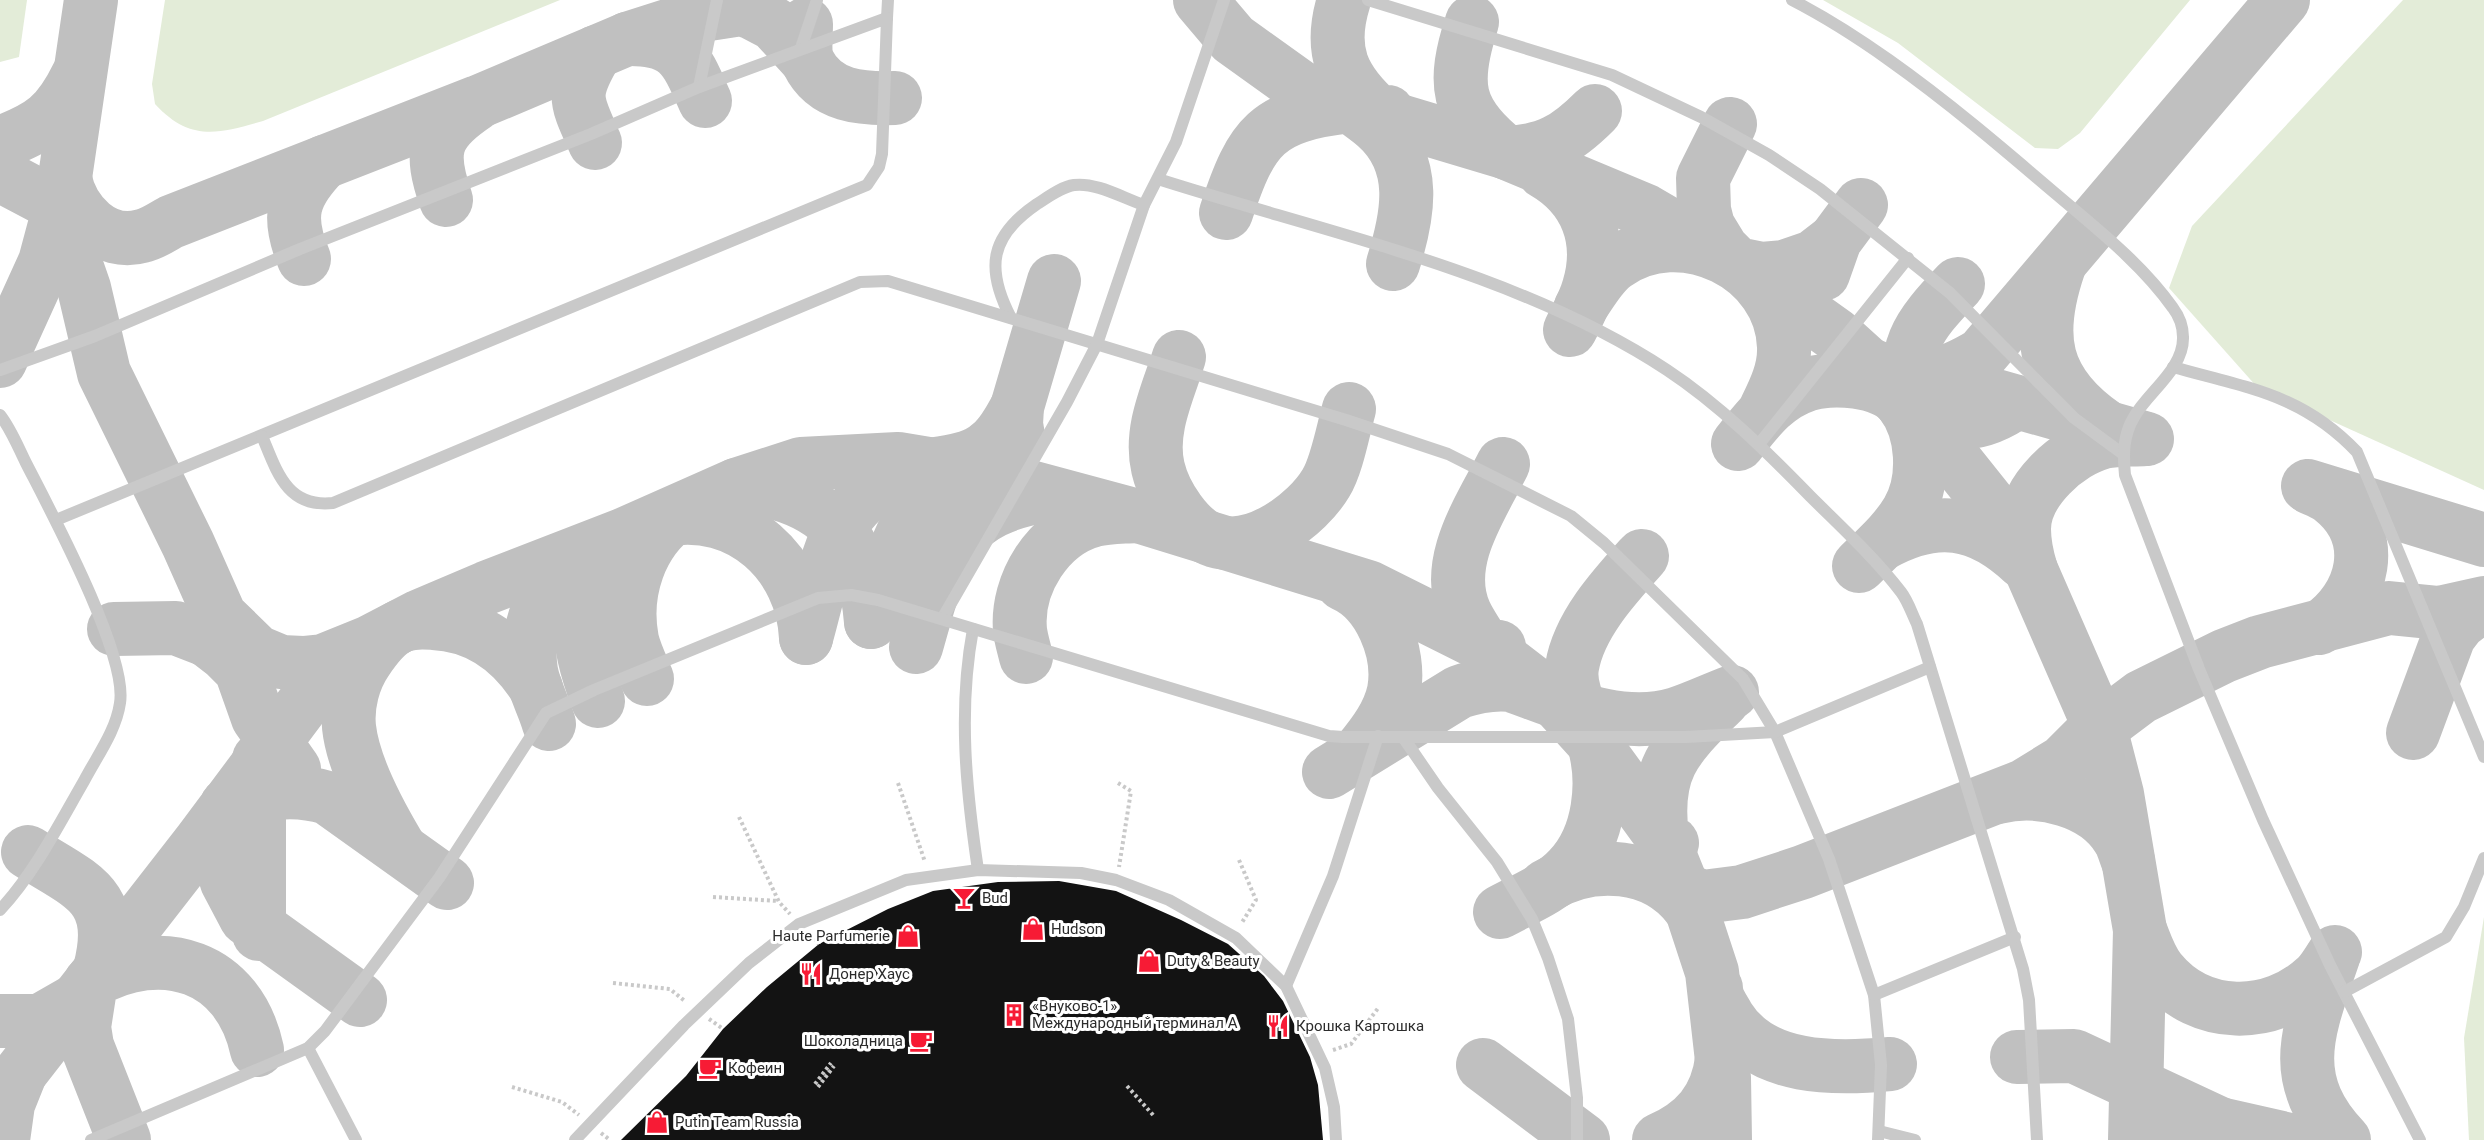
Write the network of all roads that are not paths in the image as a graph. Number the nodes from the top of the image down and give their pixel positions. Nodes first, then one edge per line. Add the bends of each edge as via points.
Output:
1 (717, 0) edge
2 (817, 0) edge
3 (888, 0) edge
4 (1224, 0) edge
5 (1368, 0) edge
6 (1792, 0) edge
7 (887, 18) junction
8 (801, 48) junction
9 (699, 87) junction
10 (1158, 179) junction
11 (1144, 205) junction
12 (1908, 258) junction
13 (1011, 318) junction
14 (1097, 344) junction
15 (2173, 367) junction
16 (0, 370) edge
17 (0, 415) edge
18 (262, 436) junction
19 (1759, 444) junction
20 (2123, 454) junction
21 (56, 520) junction
22 (942, 619) junction
23 (973, 629) junction
24 (1930, 667) junction
25 (1775, 732) junction
26 (1378, 736) junction
27 (1403, 737) junction
28 (2484, 757) edge
29 (2483, 865) edge
30 (978, 870) junction
31 (0, 910) edge
32 (2015, 937) junction
33 (1286, 986) junction
34 (2344, 992) junction
35 (1874, 995) junction
36 (308, 1048) junction
37 (1878, 1135) edge
38 (91, 1140) edge
39 (356, 1140) edge
40 (575, 1140) edge
41 (1336, 1140) edge
42 (1577, 1140) edge
43 (1915, 1140) edge
44 (2037, 1140) edge
45 (2420, 1140) edge

1 - 9 lane
2 - 8 lane
3 - 7 lane
4 - 10 lane via 1192,99
5 - 12 lane via 1646,89 1769,155 1820,189
6 - 15 lane via 1888,59 1971,121 2155,285 2180,320 2183,339
7 - 8 lane
7 - 18 lane via 882,153 879,167 867,185
8 - 9 lane
9 - 16 lane via 95,336
10 - 11 lane
10 - 19 lane via 1518,293 1639,352
11 - 13 lane via 1104,190 1073,185 1022,214 1007,228 1000,242 996,267 1000,296
11 - 14 lane
12 - 19 lane
12 - 20 lane via 1997,337 2074,418
13 - 14 lane
13 - 18 lane via 888,281 860,282 333,503 313,504 293,494 274,465
14 - 22 lane
14 - 25 lane via 1448,454 1571,516 1632,567 1743,679
15 - 20 lane via 2132,420
15 - 28 lane via 2288,401 2324,421 2357,452
17 - 21 lane
18 - 21 lane
19 - 24 lane via 1902,593 1917,624
20 - 34 lane via 2125,475 2199,669 2263,820
21 - 31 lane via 104,631 121,685 121,701 111,730 39,859 21,888
22 - 23 lane
22 - 36 lane via 851,595 818,598 546,713 439,878 325,1031
23 - 26 lane via 1329,736
23 - 30 lane via 963,719
24 - 25 lane
24 - 32 lane
25 - 27 lane via 1686,737
25 - 35 lane via 1829,859
26 - 27 lane
26 - 33 lane via 1333,876
27 - 42 lane via 1497,862 1532,919 1568,1019 1577,1098
29 - 34 lane via 2446,937
30 - 33 lane via 1081,873 1127,884 1169,900 1236,938
30 - 40 lane via 906,880 799,924 749,963 700,1010
32 - 35 lane
32 - 44 lane via 2028,1000
33 - 41 lane via 1325,1068 1334,1107
34 - 45 lane
35 - 37 lane via 1881,1065
36 - 38 lane
36 - 39 lane
37 - 43 lane

